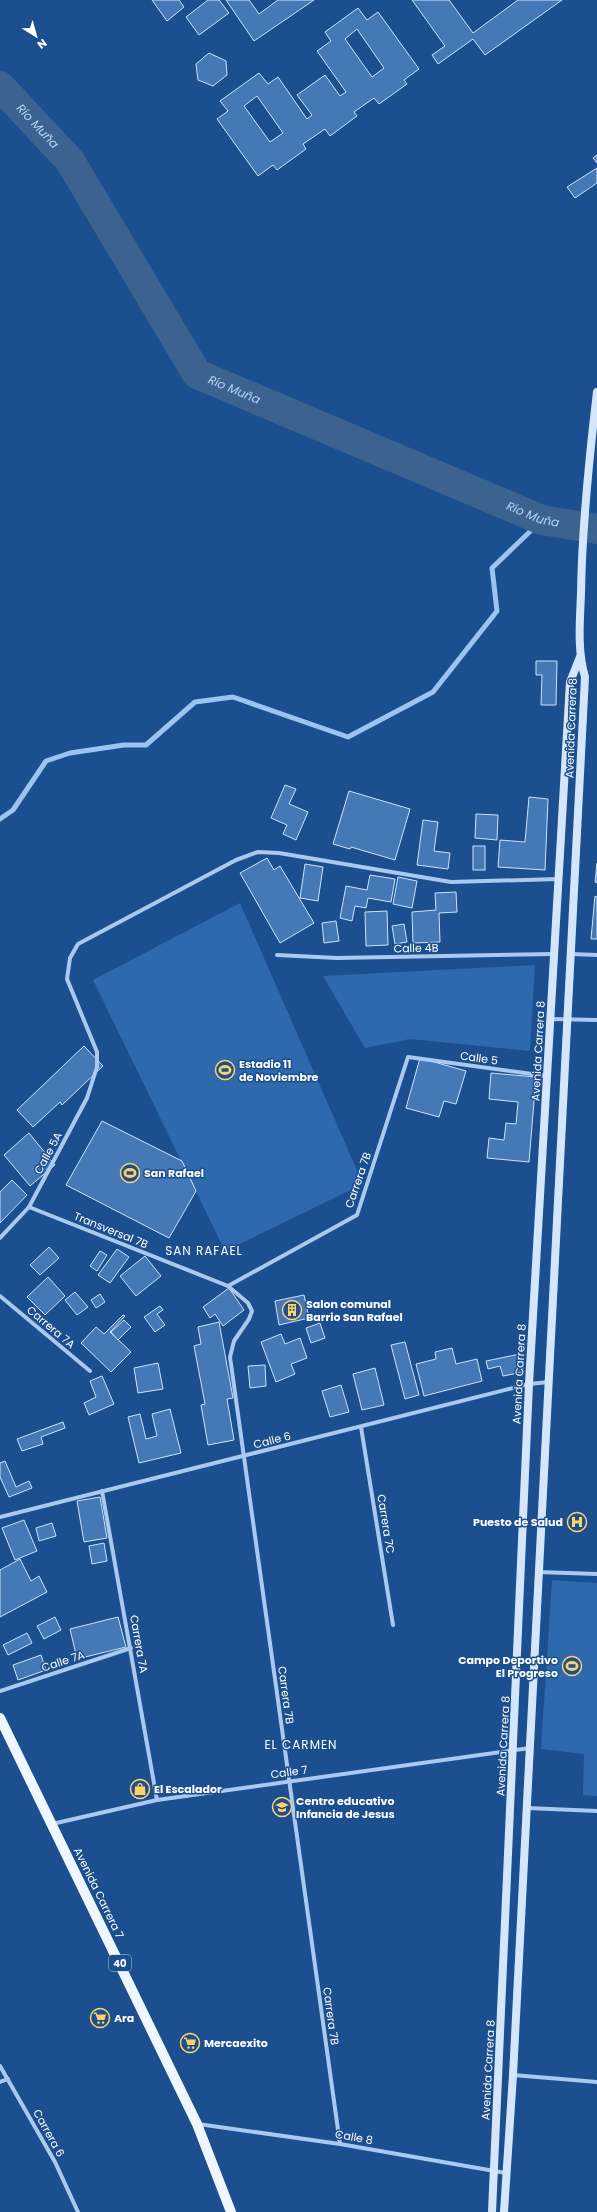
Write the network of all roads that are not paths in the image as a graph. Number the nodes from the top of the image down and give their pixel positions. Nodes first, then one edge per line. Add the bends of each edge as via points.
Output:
1 (597, 392) edge
2 (580, 658) junction
3 (558, 879) junction
4 (554, 954) junction
5 (571, 954) junction
6 (278, 955) dead end
7 (597, 955) edge
8 (568, 1019) junction
9 (551, 1020) junction
10 (597, 1020) edge
11 (408, 1057) joint
12 (547, 1076) junction
13 (30, 1208) junction
14 (0, 1238) edge
15 (228, 1286) junction
16 (0, 1296) edge
17 (248, 1303) joint
18 (90, 1371) dead end
19 (550, 1382) junction
20 (529, 1384) junction
21 (361, 1427) junction
22 (245, 1456) junction
23 (102, 1491) junction
24 (0, 1518) edge
25 (538, 1572) junction
26 (597, 1574) edge
27 (393, 1625) dead end
28 (131, 1648) junction
29 (0, 1691) edge
30 (0, 1718) edge
31 (530, 1748) junction
32 (514, 1750) junction
33 (289, 1781) junction
34 (157, 1800) junction
35 (527, 1808) junction
36 (597, 1811) edge
37 (52, 1824) junction
38 (0, 2066) edge
39 (513, 2076) junction
40 (8, 2079) junction
41 (0, 2082) edge
42 (597, 2082) edge
43 (197, 2124) junction
44 (340, 2144) junction
45 (494, 2172) junction
46 (506, 2173) junction
47 (78, 2212) edge
48 (231, 2212) edge
49 (492, 2212) edge
50 (504, 2212) edge

1 - 2 street via 584,502
2 - 3 street, Avenida Carrera 8 via 570,682
2 - 5 street, Avenida Carrera 8 via 585,677
3 - 4 street, Avenida Carrera 8
3 - 13 street, Calle 5A via 451,882 279,853 258,852 236,860 78,944 70,958 67,979 97,1052 97,1067 87,1098
4 - 6 street, Calle 4B via 336,958
4 - 9 street, Avenida Carrera 8
5 - 7 street
5 - 8 street, Avenida Carrera 8
8 - 9 street
8 - 10 street
8 - 19 street, Avenida Carrera 8
9 - 12 street, Avenida Carrera 8
11 - 12 street, Calle 5
11 - 15 street, Carrera 7B via 357,1215
12 - 20 street, Avenida Carrera 8
13 - 14 street, Calle 5A
13 - 15 street, Transversal 7B
15 - 17 street, Transversal 7B
16 - 18 street, Carrera 7A
17 - 22 street, Carrera 7B via 251,1315 234,1341 230,1357
19 - 20 street, Calle 6
19 - 25 street, Avenida Carrera 8
20 - 21 street, Calle 6
20 - 32 street, Avenida Carrera 8
21 - 22 street, Calle 6
21 - 27 street, Carrera 7C
22 - 23 street, Calle 6
22 - 33 street, Carrera 7B
23 - 24 street, Calle 6
23 - 28 street, Carrera 7A
25 - 26 street
25 - 31 street, Avenida Carrera 8
28 - 29 street, Calle 7A
28 - 34 street, Carrera 7A
30 - 37 main road, Avenida Carrera 7 / 40
31 - 32 street, Calle 7
31 - 35 street, Avenida Carrera 8
32 - 33 street, Calle 7
32 - 45 street, Avenida Carrera 8
33 - 34 street, Calle 7
33 - 44 street, Carrera 7B
34 - 37 street, Calle 7
35 - 36 street
35 - 39 street, Avenida Carrera 8
37 - 43 main road, Avenida Carrera 7 / 40
38 - 40 street, Carrera 6
39 - 42 street
39 - 46 street, Avenida Carrera 8
40 - 41 street
40 - 47 street, Carrera 6 via 55,2162
43 - 44 street, Calle 8
43 - 48 main road, Avenida Carrera 7 / 40
44 - 45 street, Calle 8
45 - 46 street, Calle 8
45 - 49 street, Avenida Carrera 8
46 - 50 street, Avenida Carrera 8

